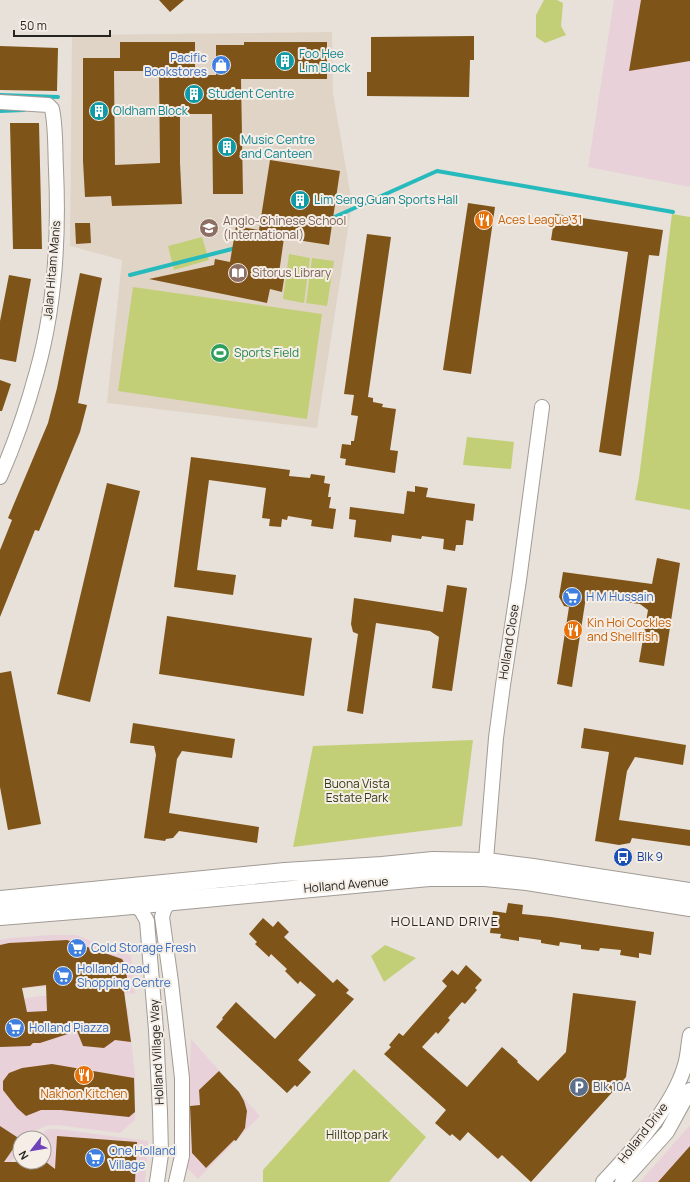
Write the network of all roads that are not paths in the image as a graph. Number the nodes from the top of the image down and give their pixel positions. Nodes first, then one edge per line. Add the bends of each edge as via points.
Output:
1 (0, 102) edge
2 (542, 408) dead end
3 (0, 477) edge
4 (486, 869) junction
5 (575, 881) junction
6 (690, 892) edge
7 (0, 900) edge
8 (169, 902) junction
9 (132, 905) junction
10 (690, 907) edge
11 (0, 916) edge
12 (690, 1035) edge
13 (690, 1090) edge
14 (157, 1182) edge
15 (176, 1182) edge
16 (603, 1182) edge
17 (622, 1182) edge

1 - 3 street, Jalan Hitam Manis via 48,105 52,109 56,183 56,248 47,326 37,371 15,443
2 - 4 street, Holland Close via 496,738
4 - 5 street, Holland Avenue via 533,868
4 - 7 street, Holland Avenue via 433,861 285,872
4 - 8 street, Holland Avenue via 429,877
5 - 6 street, Holland Avenue
5 - 10 street, Holland Avenue
8 - 9 street, Holland Avenue
8 - 15 street, Holland Village Way via 162,917 182,1078 182,1156
9 - 11 street, Holland Avenue
9 - 14 street, Holland Village Way via 141,910 147,922 160,1112 161,1154
12 - 16 street, Holland Drive via 685,1065 661,1114
13 - 17 street, Holland Drive via 667,1132

